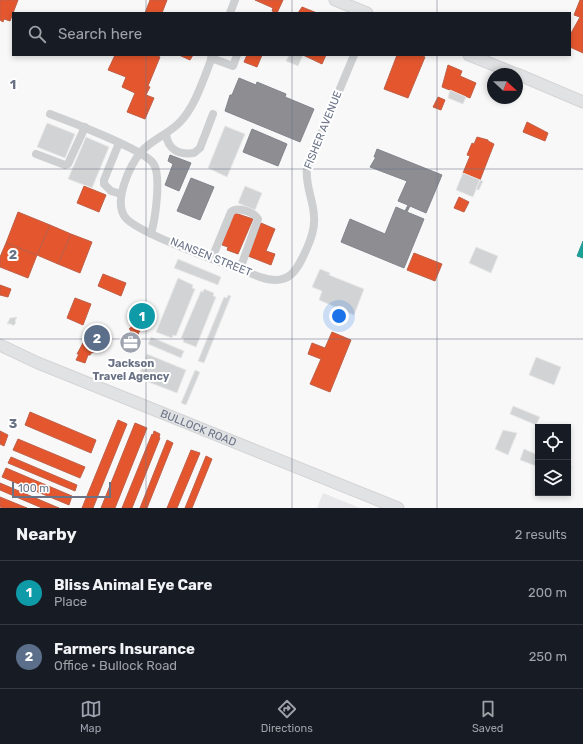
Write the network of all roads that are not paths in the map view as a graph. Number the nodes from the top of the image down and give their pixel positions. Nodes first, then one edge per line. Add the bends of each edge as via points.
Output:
1 (235, 0) edge
2 (335, 0) edge
3 (230, 12) edge
4 (365, 12) edge
5 (237, 56) edge
6 (354, 56) edge
7 (471, 56) edge
8 (212, 57) edge
9 (501, 68) edge
10 (523, 77) edge
11 (583, 102) edge
12 (50, 114) dead end
13 (213, 114) dead end
14 (85, 128) junction
15 (166, 134) junction
16 (119, 144) junction
17 (140, 153) junction
18 (36, 154) dead end
19 (121, 194) junction
20 (151, 234) junction
21 (212, 258) junction
22 (240, 269) junction
23 (294, 273) joint
24 (0, 345) edge
25 (398, 508) edge

1 - 3 street
2 - 4 street
5 - 8 street via 233,66
6 - 23 street, FISHER AVENUE via 307,168 305,180 314,215 313,234
7 - 9 street
8 - 15 street via 186,116
10 - 11 street
12 - 14 street
13 - 15 street via 200,148 194,153 187,154 174,150 170,147
14 - 16 street
14 - 18 street via 68,164 64,165
15 - 17 street via 150,143
16 - 17 street
16 - 19 street via 104,180 107,188
17 - 19 street via 127,176
17 - 20 street via 153,163 156,170 156,208
19 - 20 street, NANSEN STREET via 122,213 130,222
20 - 21 street, NANSEN STREET
21 - 22 street, NANSEN STREET
21 - 22 street via 230,212 238,209 252,214 258,219
22 - 23 street, NANSEN STREET via 269,280 282,279
24 - 25 street, BULLOCK ROAD via 43,365

